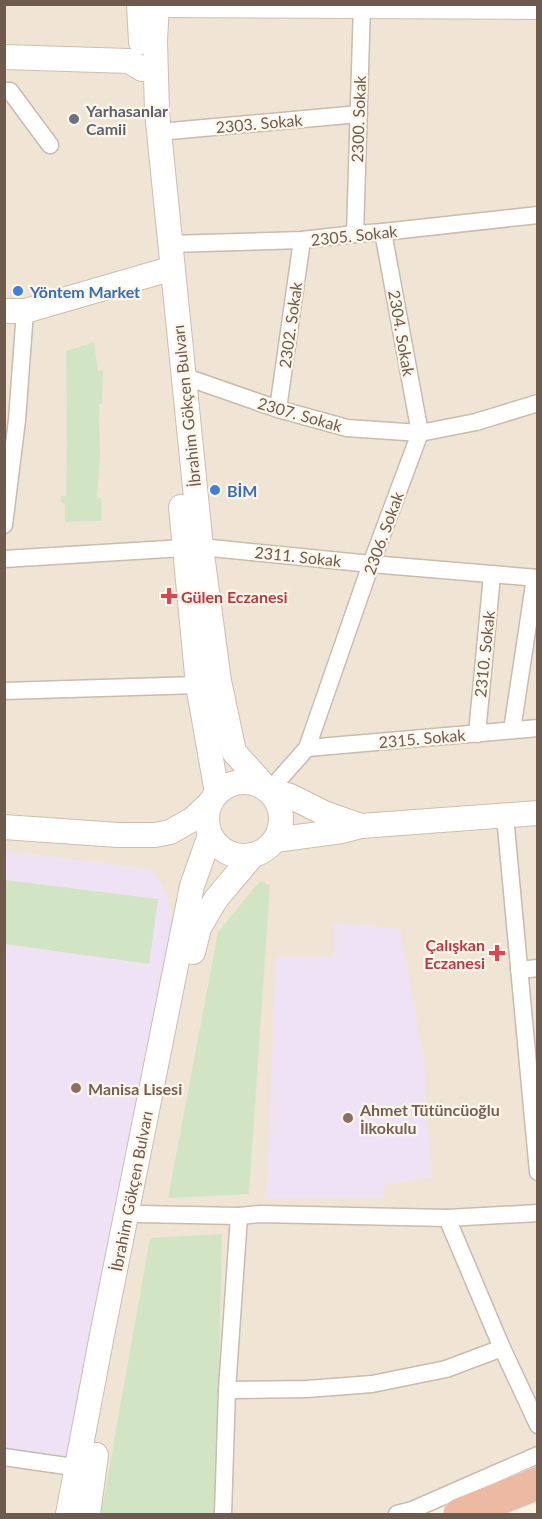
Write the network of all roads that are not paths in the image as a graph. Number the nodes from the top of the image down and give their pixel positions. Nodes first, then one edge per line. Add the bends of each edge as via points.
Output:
1 (156, 5) edge
2 (362, 5) edge
3 (537, 7) edge
4 (140, 16) edge
5 (4, 57) edge
6 (91, 59) junction
7 (142, 69) junction
8 (4, 91) edge
9 (359, 114) junction
10 (159, 132) junction
11 (50, 146) dead end
12 (537, 215) edge
13 (383, 232) junction
14 (355, 234) junction
15 (302, 240) junction
16 (170, 244) junction
17 (163, 272) junction
18 (15, 311) edge
19 (183, 376) junction
20 (537, 403) edge
21 (278, 409) junction
22 (420, 434) junction
23 (5, 519) edge
24 (193, 547) junction
25 (4, 559) edge
26 (371, 564) junction
27 (492, 575) junction
28 (536, 578) edge
29 (198, 685) junction
30 (4, 691) edge
31 (537, 728) edge
32 (512, 730) junction
33 (477, 734) junction
34 (307, 748) junction
35 (269, 791) junction
36 (214, 797) junction
37 (537, 813) edge
38 (505, 816) junction
39 (361, 826) junction
40 (4, 827) edge
41 (210, 835) junction
42 (275, 840) junction
43 (253, 855) junction
44 (537, 968) edge
45 (519, 970) junction
46 (537, 1172) edge
47 (537, 1213) edge
48 (139, 1214) junction
49 (239, 1216) junction
50 (447, 1218) junction
51 (502, 1348) junction
52 (227, 1390) junction
53 (537, 1425) edge
54 (537, 1455) edge
55 (4, 1457) edge
56 (85, 1469) junction
57 (519, 1499) edge
58 (68, 1515) edge
59 (88, 1515) edge
60 (223, 1515) edge
61 (397, 1515) edge
62 (460, 1515) edge

1 - 2 main road
1 - 4 main road
1 - 10 main road, İbrahim Gökçen Bulvarı
2 - 3 main road
2 - 9 street, 2300. Sokak
4 - 6 main road via 117,49
4 - 7 main road, İbrahim Gökçen Bulvarı
5 - 6 main road
6 - 7 main road via 129,61
7 - 17 main road, İbrahim Gökçen Bulvarı
8 - 11 street via 10,91
9 - 10 street, 2303. Sokak
9 - 14 street, 2300. Sokak
10 - 16 main road, İbrahim Gökçen Bulvarı
12 - 13 street, 2305. Sokak
13 - 14 street, 2305. Sokak
13 - 22 street, 2304. Sokak
14 - 15 street, 2305. Sokak
15 - 16 street, 2305. Sokak
15 - 21 street, 2302. Sokak
16 - 19 main road, İbrahim Gökçen Bulvarı
17 - 18 main road
17 - 24 main road, İbrahim Gökçen Bulvarı
18 - 23 street via 17,420
19 - 21 street, 2307. Sokak
19 - 24 main road, İbrahim Gökçen Bulvarı
20 - 22 street
21 - 22 street, 2307. Sokak via 347,428
22 - 26 street, 2306. Sokak
24 - 25 street, 2311. Sokak
24 - 26 street, 2311. Sokak
24 - 29 main road, İbrahim Gökçen Bulvarı
24 - 35 main road, İbrahim Gökçen Bulvarı via 234,752
26 - 27 street, 2311. Sokak
26 - 34 street, 2306. Sokak
27 - 28 street, 2311. Sokak
27 - 33 street, 2310. Sokak
28 - 32 street
29 - 30 street
29 - 36 main road, İbrahim Gökçen Bulvarı
31 - 32 street, 2315. Sokak
32 - 33 street, 2315. Sokak
33 - 34 street, 2315. Sokak
34 - 35 street
35 - 36 main road via 259,785 237,782
35 - 39 main road
35 - 42 main road via 282,819
36 - 40 main road via 193,819 170,832 155,835
36 - 41 main road via 207,813
37 - 38 main road
38 - 39 main road
38 - 45 street
39 - 42 main road
41 - 43 main road via 233,855
41 - 56 main road, İbrahim Gökçen Bulvarı via 192,886 105,1323
42 - 43 main road
43 - 48 main road, İbrahim Gökçen Bulvarı via 216,899 199,928
44 - 45 street
45 - 46 street
47 - 50 street
48 - 49 street
48 - 56 main road, İbrahim Gökçen Bulvarı
49 - 50 street
49 - 52 street
50 - 51 street
51 - 52 street via 446,1369 372,1384
51 - 53 street
52 - 60 street
54 - 61 street
55 - 56 street
56 - 58 main road, İbrahim Gökçen Bulvarı
56 - 59 main road, İbrahim Gökçen Bulvarı
57 - 62 highway

